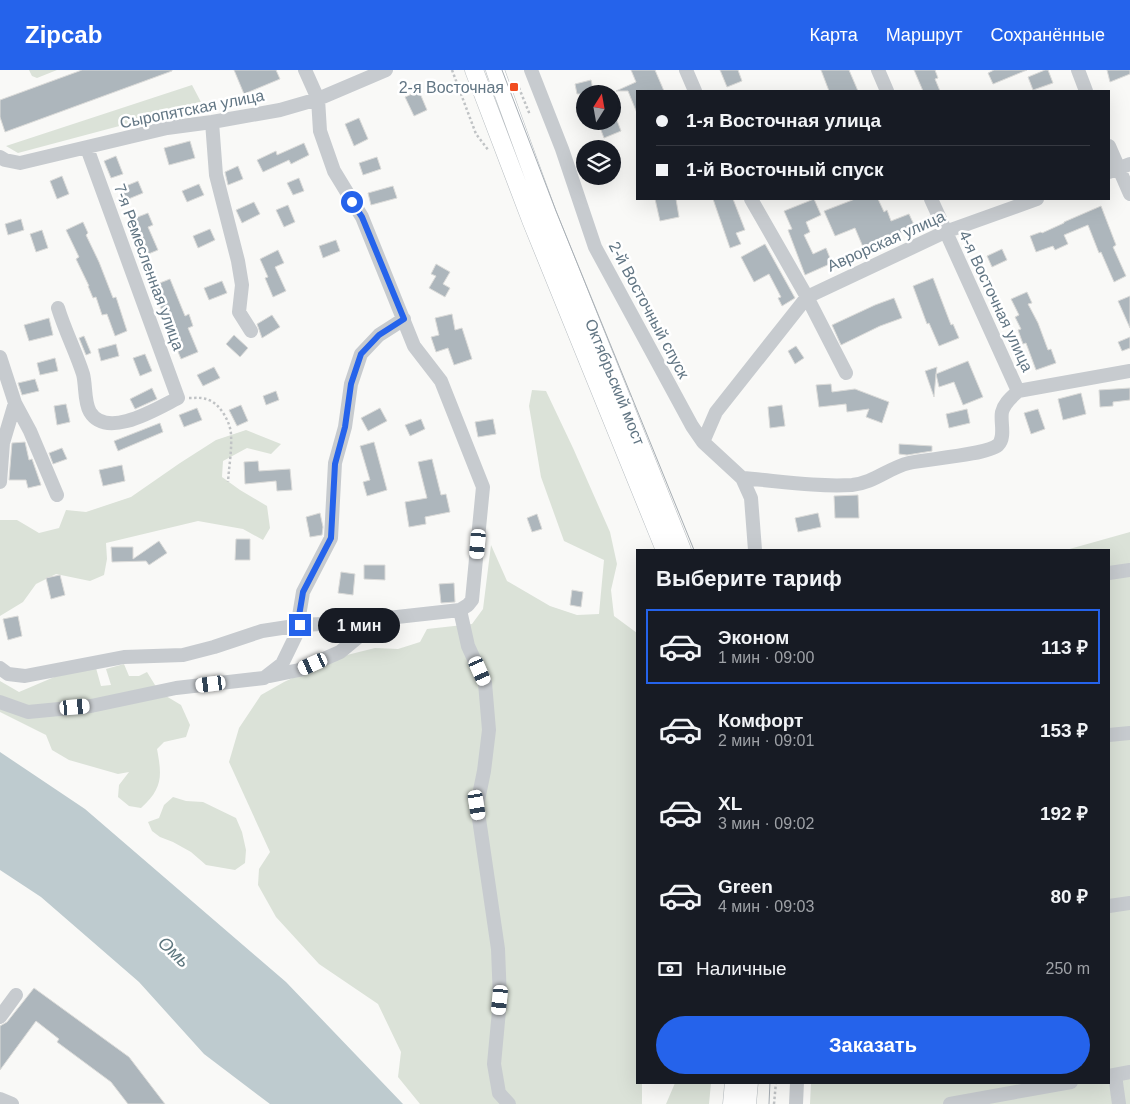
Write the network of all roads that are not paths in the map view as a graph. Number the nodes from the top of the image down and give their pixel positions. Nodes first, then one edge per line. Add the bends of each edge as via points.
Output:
1 (305, 70) edge
2 (386, 70) edge
3 (474, 70) edge
4 (495, 70) edge
5 (531, 70) edge
6 (686, 70) edge
7 (878, 70) edge
8 (1078, 70) edge
9 (695, 90) edge
10 (887, 90) edge
11 (1086, 90) edge
12 (318, 98) junction
13 (212, 122) junction
14 (87, 148) junction
15 (1110, 148) edge
16 (0, 157) edge
17 (1119, 168) edge
18 (1130, 194) edge
19 (752, 200) edge
20 (931, 200) edge
21 (1034, 200) edge
22 (539, 216) junction
23 (945, 232) junction
24 (807, 297) junction
25 (58, 308) dead end
26 (404, 319) junction
27 (251, 330) dead end
28 (0, 357) edge
29 (1130, 371) edge
30 (846, 373) dead end
31 (1018, 391) junction
32 (15, 403) junction
33 (703, 442) junction
34 (742, 478) junction
35 (0, 482) edge
36 (57, 495) dead end
37 (665, 549) edge
38 (682, 549) edge
39 (755, 549) edge
40 (1130, 570) edge
41 (1110, 573) edge
42 (460, 610) junction
43 (380, 619) junction
44 (300, 625) junction
45 (0, 668) edge
46 (264, 678) junction
47 (0, 702) edge
48 (1130, 732) edge
49 (1110, 735) edge
50 (1130, 903) edge
51 (1110, 906) edge
52 (16, 995) dead end
53 (0, 1017) edge
54 (1130, 1072) edge
55 (1112, 1075) edge
56 (734, 1084) edge
57 (749, 1084) edge
58 (797, 1084) edge
59 (1060, 1084) edge
60 (0, 1099) edge
61 (12, 1104) edge
62 (509, 1104) edge
63 (732, 1104) edge
64 (747, 1104) edge
65 (796, 1104) edge
66 (950, 1104) edge
67 (1119, 1104) edge

1 - 12 street
2 - 12 street, Сыропятская улица
3 - 22 main road
4 - 22 main road
5 - 33 street, 2-й Восточный спуск via 595,247
6 - 9 street
7 - 10 street
8 - 11 street
12 - 13 street, Сыропятская улица via 280,110
12 - 26 street via 320,131 334,171 362,217
13 - 14 street, Сыропятская улица via 167,128
13 - 27 street via 216,175 242,285 239,312
14 - 16 street, Сыропятская улица via 20,163
14 - 25 street, 7-я Ремесленная улица via 178,398 132,421 97,419 89,411 84,375
15 - 17 street
17 - 18 street
19 - 24 street
20 - 23 street, 4-я Восточная улица
21 - 23 street, Аврорская улица
22 - 37 main road, Октябрьский мост
22 - 38 main road, Октябрьский мост
23 - 24 street, Аврорская улица
23 - 31 street, 4-я Восточная улица
24 - 30 street
24 - 33 street via 716,412
26 - 42 street via 414,346 441,381 483,487 472,600
26 - 44 street via 379,335 361,354 351,384 345,427 335,464 331,538 303,592
28 - 32 street
29 - 31 street
31 - 34 street via 1002,411 1002,439 997,446 975,453 907,464 870,482 855,484 825,485
32 - 35 street via 3,442
32 - 36 street
33 - 34 street, 2-й Восточный спуск
34 - 39 street, 2-й Восточный спуск via 752,498
40 - 41 street
42 - 43 street
42 - 62 street via 468,646 485,683 489,730 477,805 498,949 500,1000 494,1064 499,1093
43 - 44 street
43 - 46 street via 340,652 299,670
44 - 45 street via 262,631 183,655 124,657 25,676 8,674
44 - 46 street via 282,664
46 - 47 street via 176,688 91,706 28,712
48 - 49 street
50 - 51 street
52 - 53 street
54 - 55 street
55 - 67 street
56 - 63 main road
57 - 64 main road
58 - 65 street
59 - 66 street
60 - 61 street

